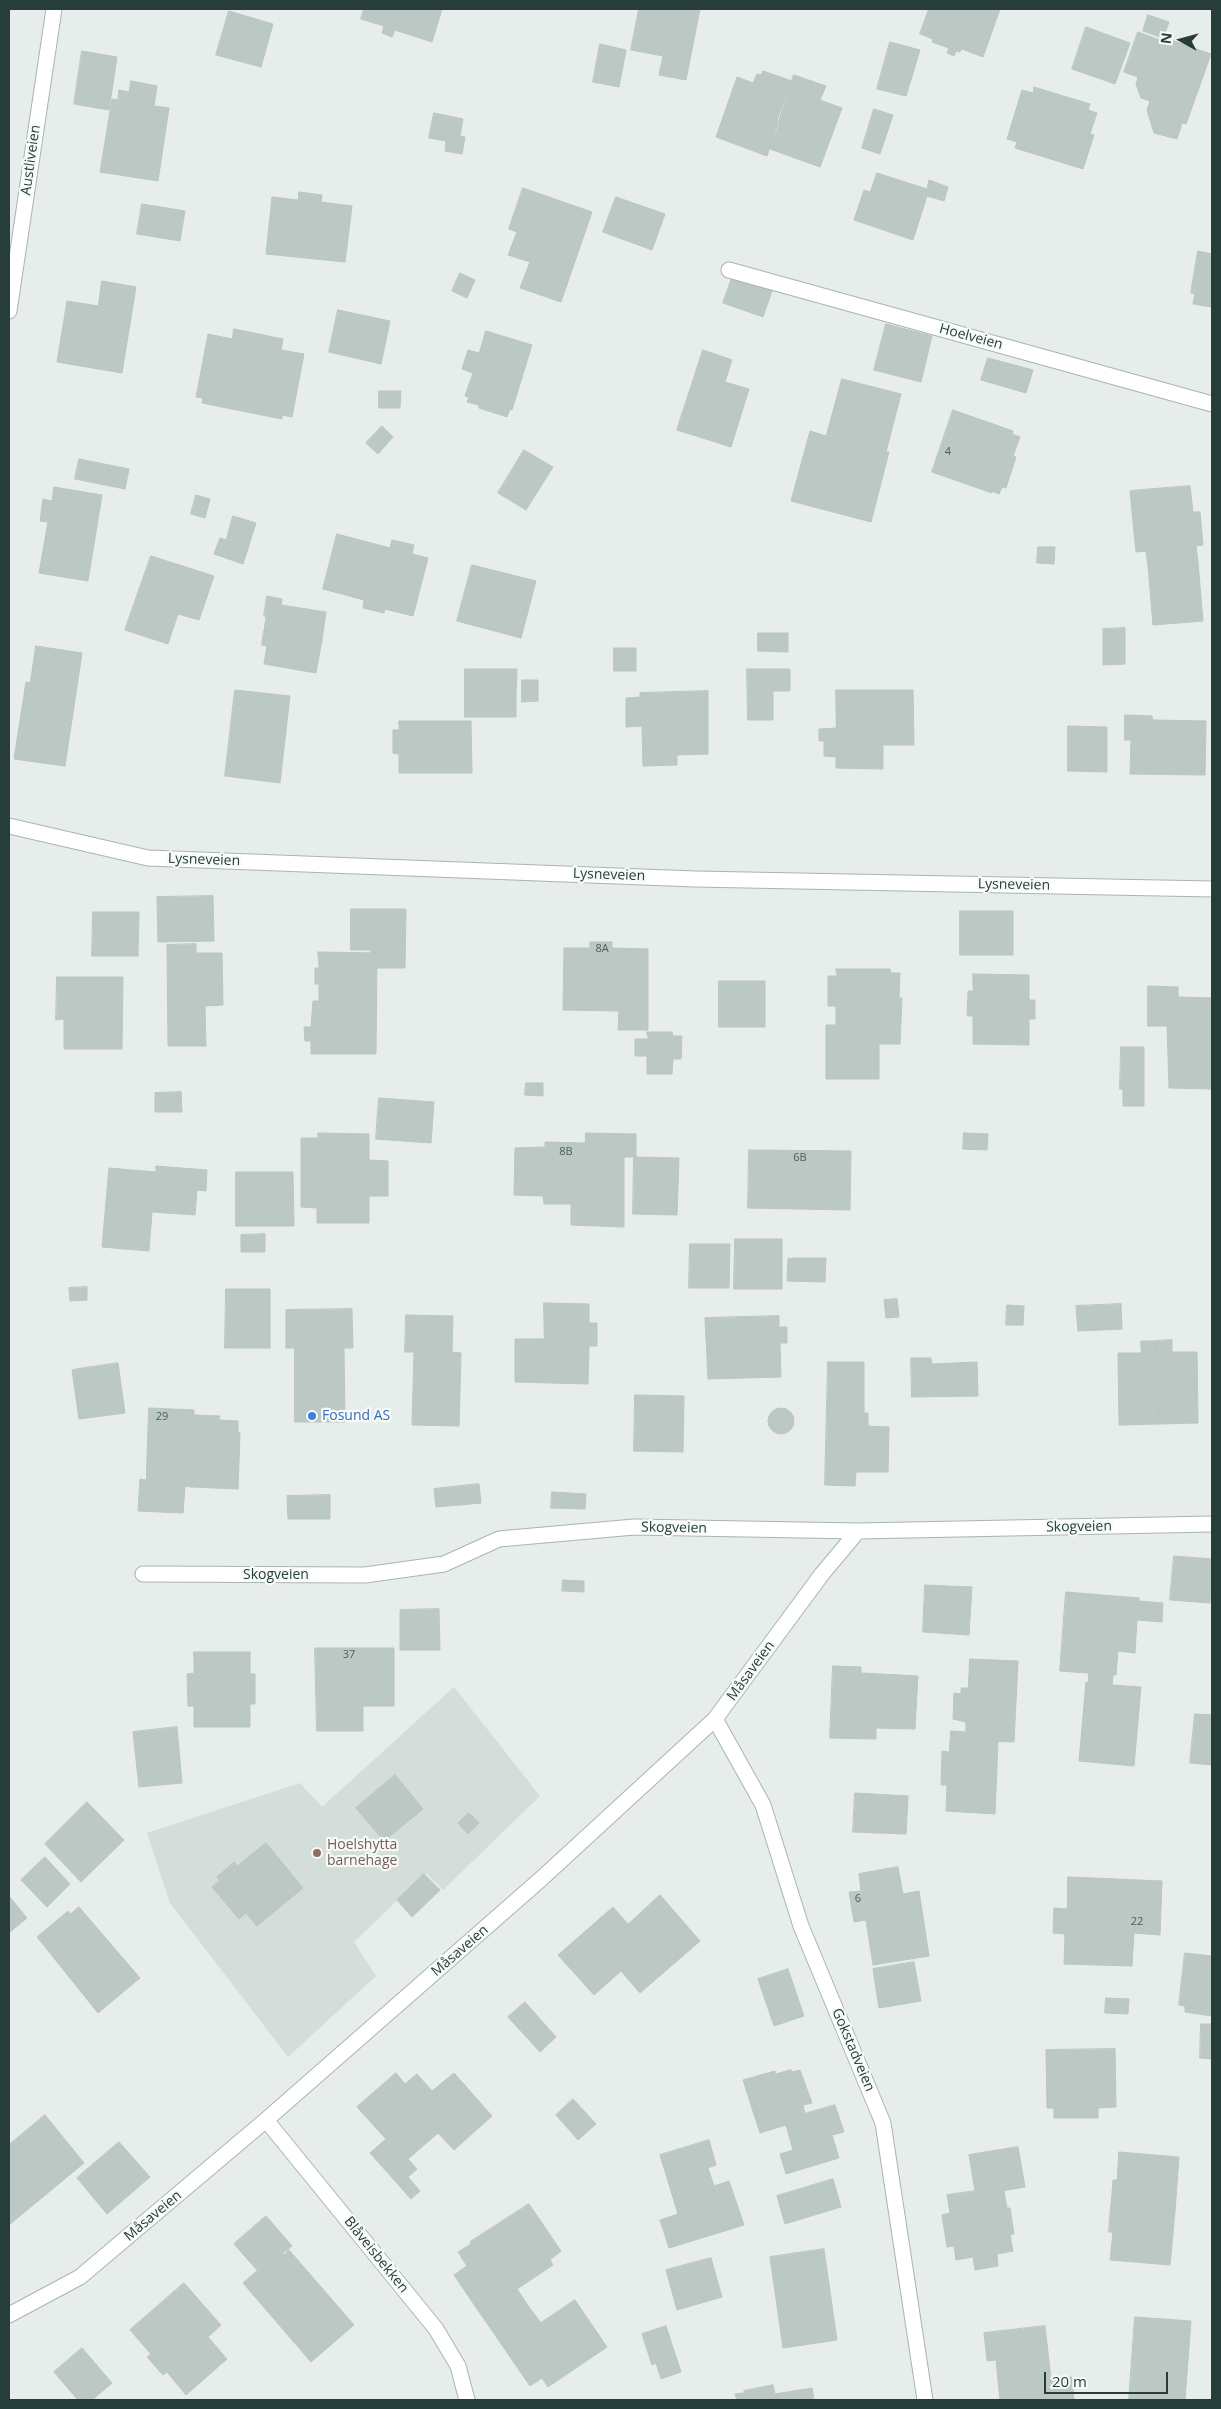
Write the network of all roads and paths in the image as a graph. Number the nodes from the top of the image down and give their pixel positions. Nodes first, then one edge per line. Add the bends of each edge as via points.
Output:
1 (54, 9) edge
2 (729, 270) dead end
3 (9, 311) edge
4 (1212, 404) edge
5 (9, 826) edge
6 (1212, 889) edge
7 (1212, 1524) edge
8 (858, 1531) junction
9 (143, 1574) dead end
10 (715, 1719) junction
11 (266, 2120) junction
12 (9, 2315) edge
13 (467, 2400) edge
14 (925, 2400) edge

1 - 3 street, Austliveien
2 - 4 street, Hoelveien
5 - 6 street, Lysneveien via 148,858 695,879
7 - 8 street, Skogveien
8 - 9 street, Skogveien via 634,1527 499,1538 444,1564 365,1575
8 - 10 street, Måsaveien via 822,1574
10 - 11 street, Måsaveien via 541,1879
10 - 14 street, Gokstadveien via 763,1805 801,1926 883,2123
11 - 12 street, Måsaveien via 80,2277
11 - 13 street, Blåveisbekken via 436,2329 458,2366

